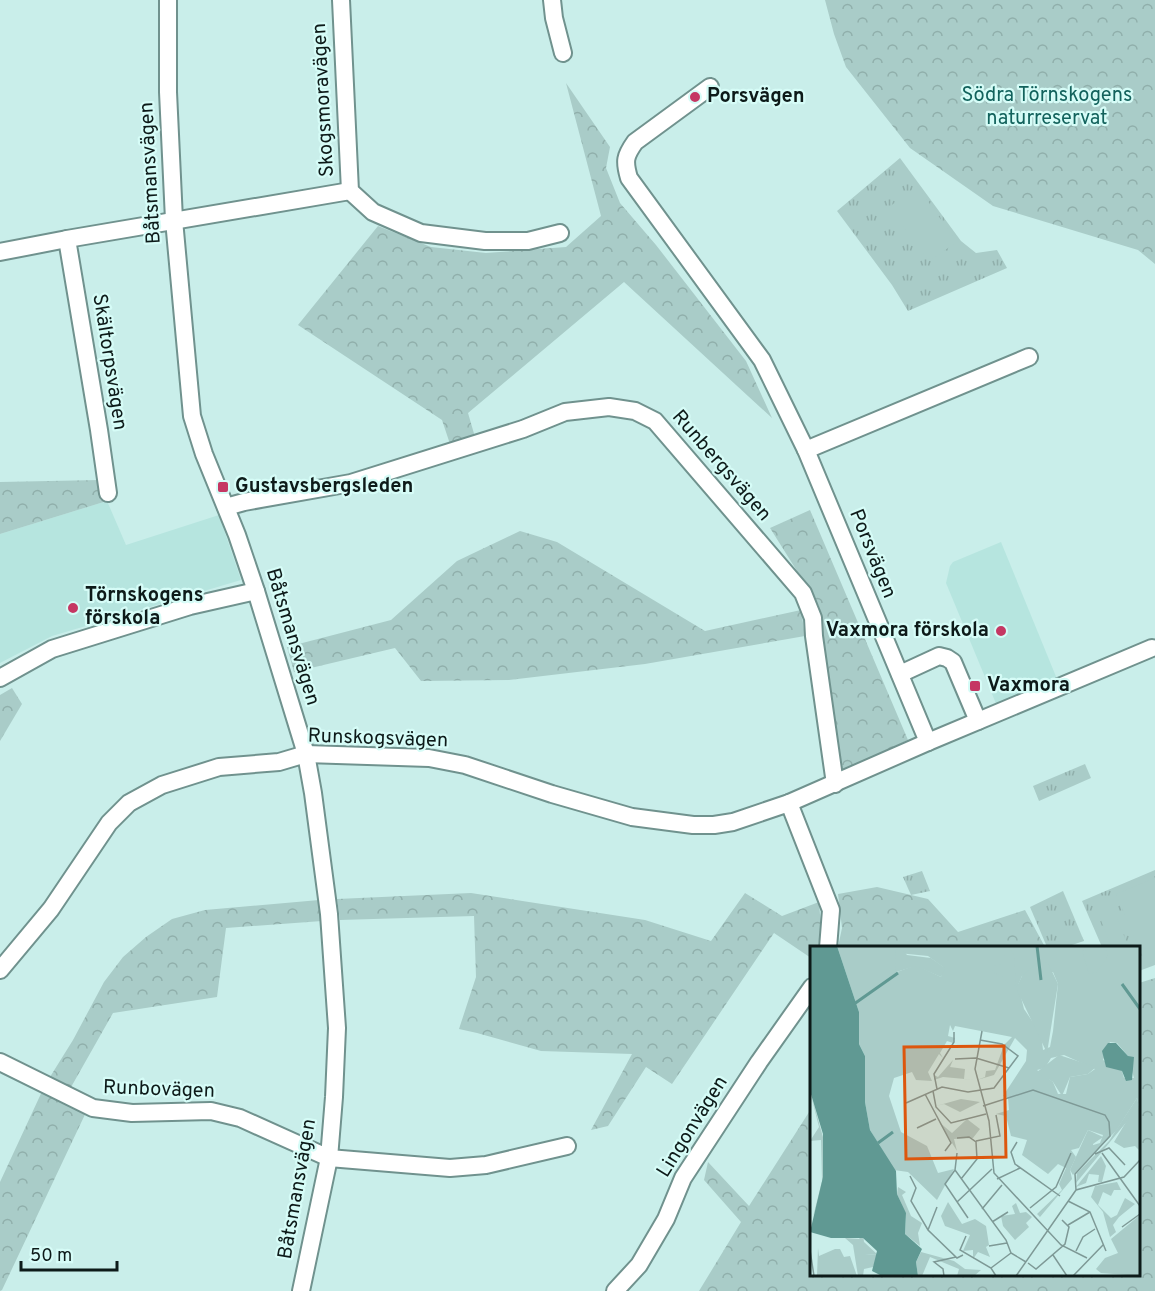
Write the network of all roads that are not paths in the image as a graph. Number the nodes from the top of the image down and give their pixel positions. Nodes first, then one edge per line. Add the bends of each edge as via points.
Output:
1 (168, 0) edge
2 (341, 0) edge
3 (552, 0) edge
4 (563, 53) dead end
5 (710, 87) dead end
6 (350, 191) junction
7 (174, 220) junction
8 (560, 233) dead end
9 (67, 239) junction
10 (0, 252) edge
11 (1029, 357) dead end
12 (807, 450) junction
13 (108, 493) dead end
14 (226, 507) junction
15 (256, 591) junction
16 (1152, 648) dead end
17 (900, 674) junction
18 (0, 678) edge
19 (978, 721) junction
20 (928, 742) junction
21 (306, 754) junction
22 (835, 784) junction
23 (789, 803) junction
24 (828, 946) edge
25 (0, 970) edge
26 (810, 990) edge
27 (0, 1062) edge
28 (567, 1146) dead end
29 (329, 1158) junction
30 (301, 1291) edge
31 (615, 1291) edge

1 - 7 street, Båtsmansvägen
2 - 6 street, Skogsmoravägen
3 - 4 street
5 - 12 street, Porsvägen via 635,142 626,154 625,167 629,178 762,360
6 - 7 street
6 - 8 street, Skogsmoravägen via 373,212 421,233 485,241 528,241
7 - 9 street
7 - 14 street, Båtsmansvägen via 192,416
9 - 10 street
9 - 13 street, Skältorpsvägen
11 - 12 street
12 - 17 street, Porsvägen
14 - 15 street, Båtsmansvägen
14 - 22 street, Runbergsvägen via 351,483 565,412 609,406 635,411 655,421 803,593 813,618
15 - 18 street via 190,606 52,650
15 - 21 street, Båtsmansvägen
16 - 19 street
17 - 19 street via 939,656 947,658
17 - 20 street, Porsvägen
19 - 20 street
20 - 22 street, Runskogsvägen
21 - 23 street, Runskogsvägen via 429,758 465,765 632,817 693,825 733,822
21 - 25 street, Runskogsvägen via 279,762 219,767 162,785 129,803 109,823 51,909
21 - 29 street, Båtsmansvägen via 329,914 336,1028
22 - 23 street, Runskogsvägen
23 - 24 street via 831,910
26 - 31 street, Lingonvägen via 683,1178 666,1219 639,1265
27 - 29 street, Runbovägen via 93,1108 132,1113 211,1111 240,1118
28 - 29 street, Runbovägen via 486,1165 450,1168
29 - 30 street, Båtsmansvägen

